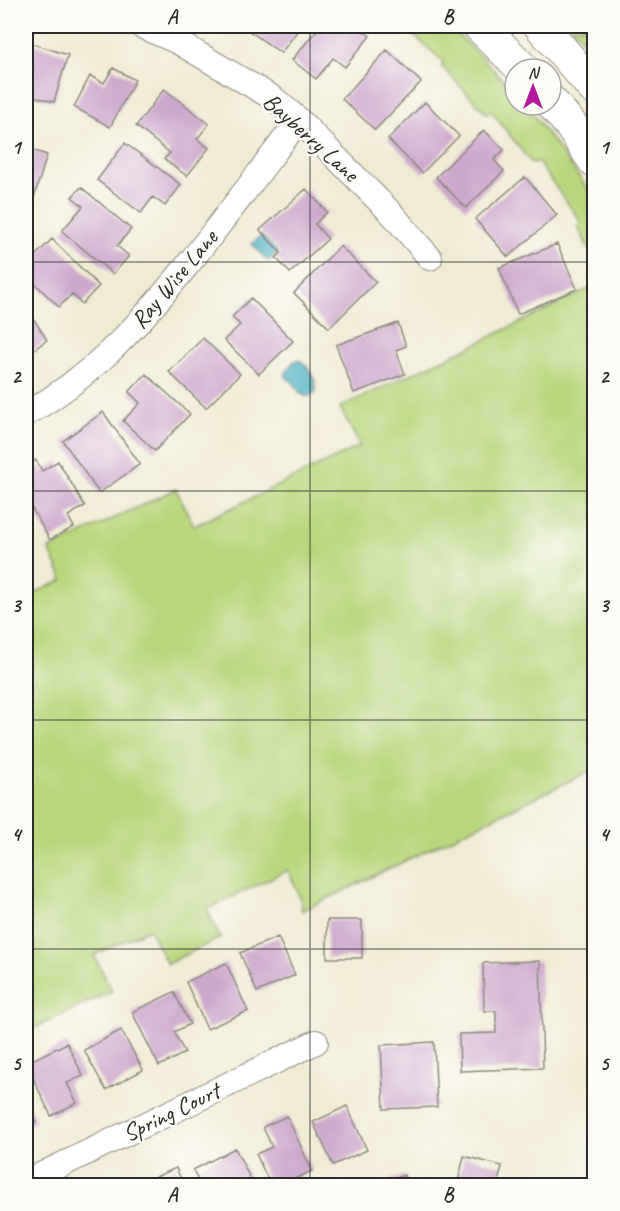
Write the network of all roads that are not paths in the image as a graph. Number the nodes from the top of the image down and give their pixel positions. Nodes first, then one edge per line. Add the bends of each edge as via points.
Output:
1 (141, 26) edge
2 (480, 26) edge
3 (541, 26) edge
4 (511, 57) edge
5 (594, 88) edge
6 (563, 116) edge
7 (299, 120) junction
8 (594, 160) edge
9 (430, 258) dead end
10 (26, 414) edge
11 (316, 1042) dead end
12 (26, 1182) edge

1 - 7 street, Bayberry Lane via 178,42 264,92
2 - 4 main road
3 - 5 main road
6 - 8 main road
7 - 9 street, Bayberry Lane
7 - 10 street, Ray Wise Lane via 205,244 125,338 68,387
11 - 12 street, Spring Court

